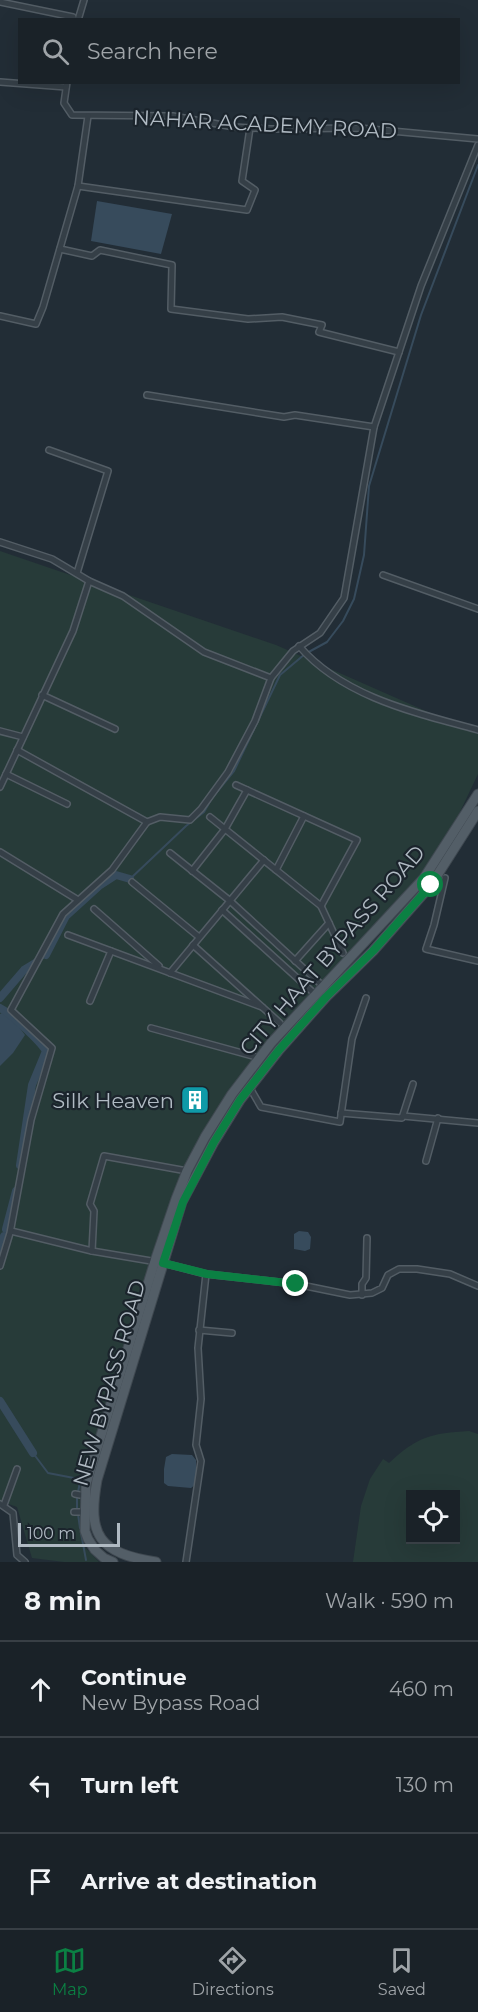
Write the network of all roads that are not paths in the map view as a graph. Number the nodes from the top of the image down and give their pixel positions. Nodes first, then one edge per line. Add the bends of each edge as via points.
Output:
1 (84, 0) edge
2 (0, 2) edge
3 (74, 18) edge
4 (77, 18) edge
5 (0, 82) edge
6 (18, 83) edge
7 (45, 84) edge
8 (67, 85) edge
9 (88, 116) junction
10 (250, 128) junction
11 (478, 139) edge
12 (478, 145) edge
13 (78, 186) junction
14 (60, 249) junction
15 (0, 316) edge
16 (399, 352) junction
17 (147, 395) dead end
18 (374, 427) junction
19 (49, 450) dead end
20 (0, 542) edge
21 (77, 573) junction
22 (383, 575) dead end
23 (90, 581) junction
24 (478, 609) edge
25 (300, 648) junction
26 (271, 678) junction
27 (42, 695) junction
28 (115, 729) dead end
29 (478, 730) edge
30 (0, 731) edge
31 (23, 737) junction
32 (17, 750) junction
33 (6, 774) junction
34 (236, 784) dead end
35 (0, 787) edge
36 (248, 790) junction
37 (478, 794) edge
38 (67, 804) dead end
39 (478, 811) edge
40 (304, 816) junction
41 (210, 818) dead end
42 (147, 822) junction
43 (225, 829) junction
44 (0, 852) edge
45 (170, 853) dead end
46 (264, 860) junction
47 (276, 870) junction
48 (192, 871) junction
49 (445, 878) dead end
50 (132, 882) dead end
51 (78, 900) junction
52 (230, 901) junction
53 (321, 906) junction
54 (94, 909) dead end
55 (222, 910) junction
56 (328, 923) junction
57 (69, 935) dead end
58 (199, 937) junction
59 (193, 945) junction
60 (111, 951) junction
61 (343, 953) dead end
62 (295, 961) junction
63 (478, 961) edge
64 (162, 970) junction
65 (170, 972) junction
66 (324, 987) junction
67 (316, 995) junction
68 (366, 998) dead end
69 (90, 1001) dead end
70 (262, 1007) junction
71 (280, 1023) dead end
72 (151, 1028) dead end
73 (260, 1058) junction
74 (413, 1084) dead end
75 (250, 1088) junction
76 (341, 1113) junction
77 (403, 1116) junction
78 (438, 1118) junction
79 (478, 1123) edge
80 (426, 1161) dead end
81 (187, 1171) junction
82 (11, 1231) junction
83 (367, 1238) dead end
84 (92, 1251) junction
85 (159, 1262) junction
86 (0, 1266) edge
87 (207, 1274) junction
88 (478, 1286) edge
89 (362, 1295) junction
90 (199, 1330) junction
91 (232, 1333) dead end
92 (18, 1469) dead end
93 (2, 1505) edge
94 (122, 1558) edge
95 (25, 1562) edge
96 (112, 1562) edge
97 (156, 1562) edge
98 (186, 1562) edge

1 - 4 street
2 - 3 street
5 - 6 street
7 - 8 street
8 - 9 street via 64,103 72,114
9 - 10 street, NAHAR ACADEMY ROAD via 173,116
9 - 13 street
10 - 11 street, NAHAR ACADEMY ROAD via 358,128
10 - 13 street via 242,181 255,190 247,210
12 - 16 street
13 - 14 street
14 - 15 street via 36,324
14 - 16 street via 92,256 100,250 172,265 171,309 248,319 282,317 304,321 322,325 319,332
16 - 18 street
17 - 18 street
18 - 25 street via 344,598 321,633
19 - 21 street via 108,471
20 - 21 street
21 - 23 street
22 - 24 street
23 - 26 street via 123,596 204,652
23 - 27 street via 73,631
25 - 26 street
25 - 29 street via 327,672 364,692 406,710
26 - 42 street via 255,721 201,809 190,820 160,817
27 - 28 street
27 - 31 street
30 - 31 street
31 - 32 street
32 - 33 street
32 - 42 street
33 - 35 street
33 - 38 street
34 - 36 street
36 - 40 street
36 - 43 street
37 - 66 main road, CITY HAAT BYPASS ROAD via 424,878
39 - 75 main road, NEW BYPASS ROAD via 431,885 294,1032
40 - 47 street
40 - 53 street via 357,840
41 - 43 street
42 - 51 street via 112,870
43 - 46 street
43 - 48 street
44 - 51 street
45 - 48 street
46 - 47 street
46 - 52 street
47 - 53 street
48 - 52 street
49 - 63 street via 426,949
50 - 58 street
51 - 82 street via 63,914 11,1010 52,1048 31,1120
52 - 55 street
52 - 62 street
53 - 56 street
54 - 64 street
55 - 58 street
55 - 67 street
56 - 61 street
56 - 62 street
57 - 60 street
58 - 59 street
59 - 65 street
59 - 70 street
60 - 64 street
60 - 69 street
62 - 66 street
64 - 65 street
65 - 70 street
66 - 67 main road, CITY HAAT BYPASS ROAD
67 - 73 main road, CITY HAAT BYPASS ROAD
68 - 76 street via 352,1039
70 - 71 street
72 - 73 street
73 - 81 main road, CITY HAAT BYPASS ROAD via 232,1094
74 - 77 street
75 - 76 street via 261,1107 340,1122
75 - 85 main road, NEW BYPASS ROAD via 197,1172
76 - 77 street
77 - 78 street
78 - 79 street
78 - 80 street
81 - 84 street via 104,1156 90,1204 94,1210
81 - 85 main road, CITY HAAT BYPASS ROAD
82 - 84 street
82 - 86 street
83 - 89 street
84 - 85 street
85 - 87 street
85 - 94 main road, NEW BYPASS ROAD via 93,1502 93,1523 100,1538
85 - 96 main road, CITY HAAT BYPASS ROAD via 87,1484 85,1531 95,1550
87 - 89 street
87 - 90 street
88 - 89 street via 450,1274 399,1269 388,1275 382,1288
90 - 91 street
90 - 98 street via 201,1400 196,1445 201,1461
92 - 93 street
93 - 95 street via 14,1513 17,1555
94 - 97 main road, NEW BYPASS ROAD

